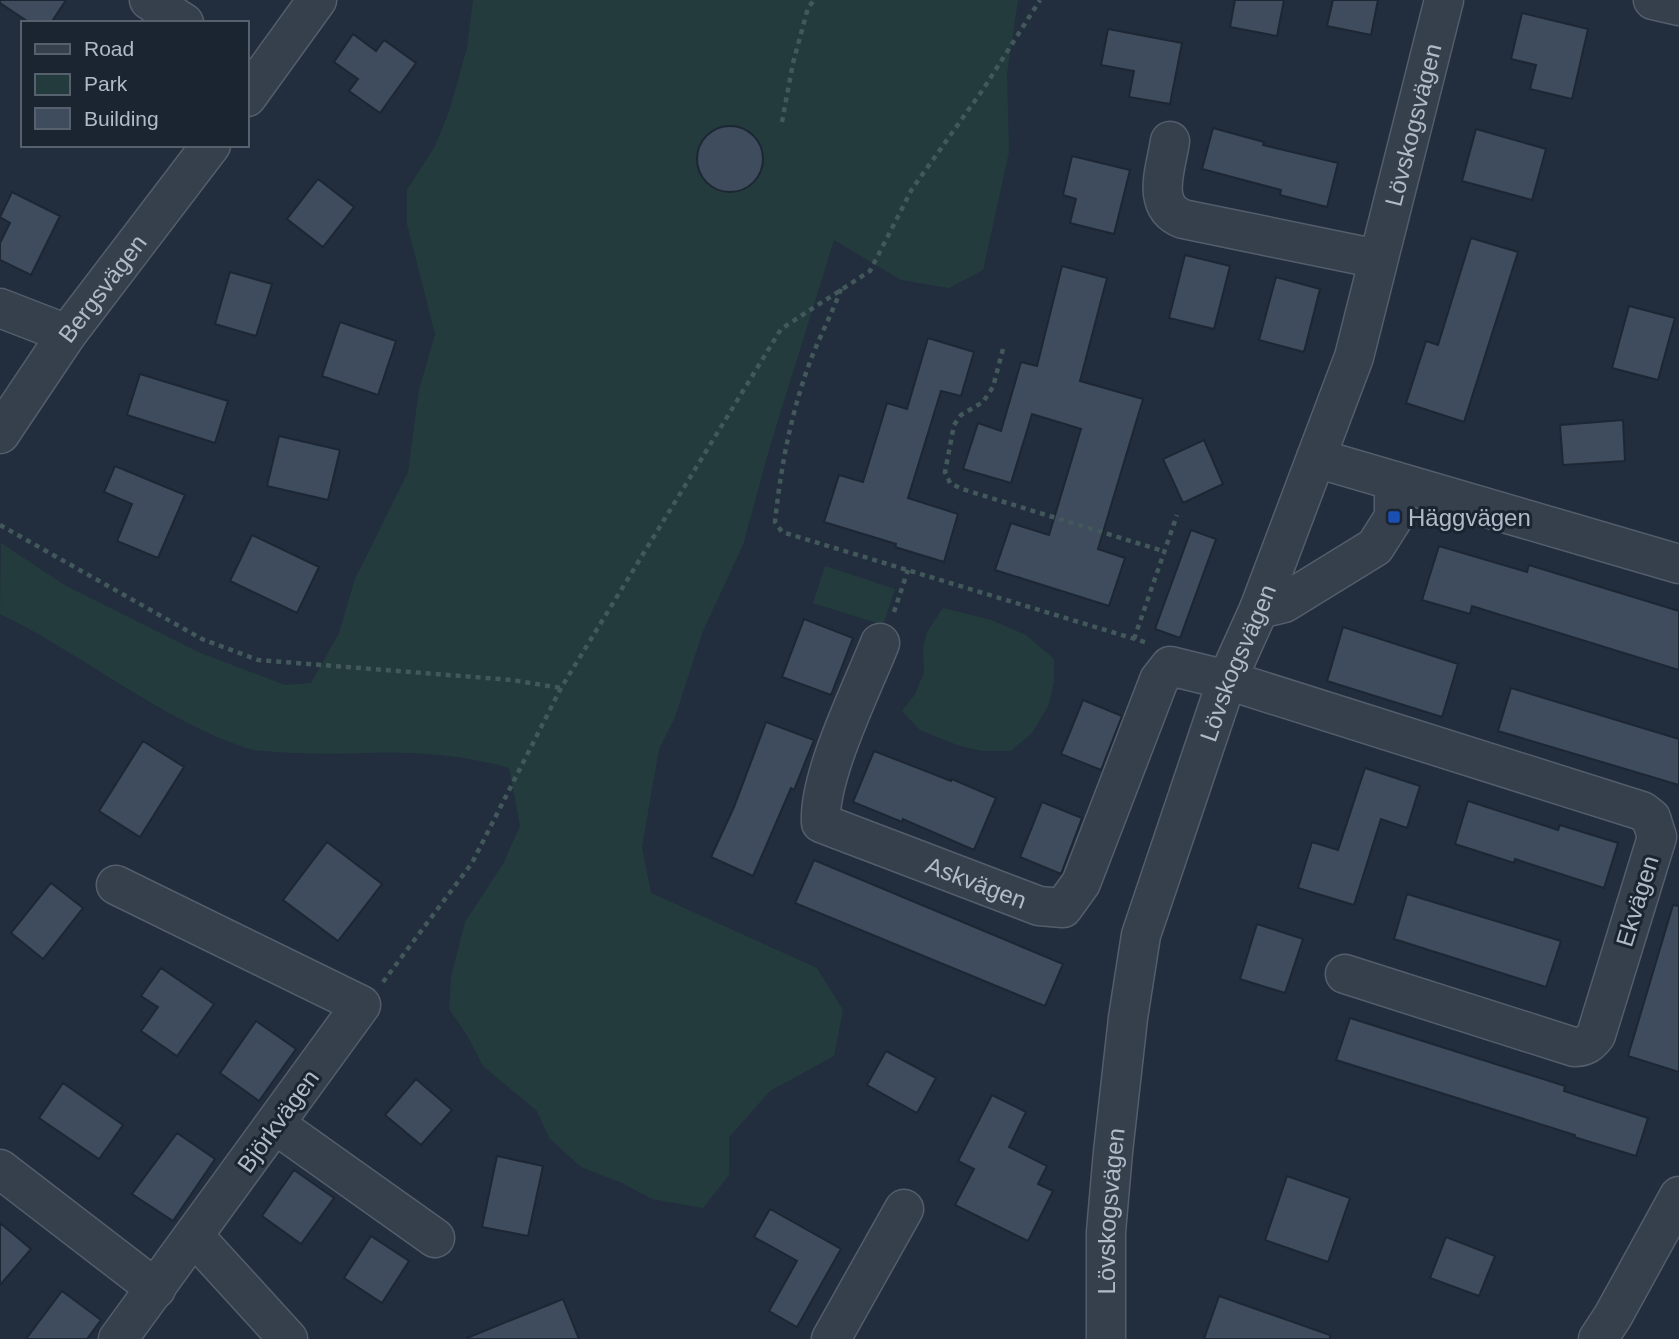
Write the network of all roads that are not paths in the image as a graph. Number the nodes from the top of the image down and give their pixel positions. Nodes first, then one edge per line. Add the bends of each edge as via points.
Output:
1 (149, 0) edge
2 (317, 0) edge
3 (1444, 0) edge
4 (1653, 0) edge
5 (1679, 6) edge
6 (181, 21) edge
7 (252, 79) edge
8 (1170, 141) dead end
9 (209, 147) edge
10 (1378, 259) junction
11 (0, 308) edge
12 (67, 334) junction
13 (0, 434) edge
14 (1316, 458) junction
15 (1394, 481) junction
16 (1679, 564) edge
17 (1259, 609) junction
18 (880, 643) road end
19 (1227, 680) junction
20 (116, 885) dead end
21 (1345, 974) dead end
22 (276, 1125) junction
23 (0, 1169) edge
24 (1679, 1196) edge
25 (904, 1209) dead end
26 (194, 1236) junction
27 (435, 1238) dead end
28 (156, 1289) junction
29 (118, 1339) edge
30 (288, 1339) edge
31 (831, 1339) edge
32 (1105, 1339) edge
33 (1598, 1339) edge

1 - 6 street
2 - 7 street
3 - 10 street, Lövskogsvägen
4 - 5 street
8 - 10 street via 1162,195 1171,214
9 - 12 street, Bergsvägen
10 - 14 street, Lövskogsvägen via 1354,357
11 - 12 street
12 - 13 street, Bergsvägen
14 - 15 street
14 - 17 street, Lövskogsvägen
15 - 16 street
15 - 17 street via 1394,517 1375,547 1284,603
17 - 19 street, Lövskogsvägen
18 - 19 street, Askvägen via 833,761 820,806 821,822 1039,905 1063,908 1081,883 1159,680 1170,666
19 - 21 street, Ekvägen via 1642,811 1651,818 1657,838 1596,1035 1583,1047
19 - 32 street, Lövskogsvägen via 1141,935 1106,1232
20 - 22 street, Björkvägen via 361,1005
22 - 26 street, Björkvägen
22 - 27 street
23 - 28 street
24 - 33 street
25 - 31 street
26 - 28 street, Björkvägen
26 - 30 street
28 - 29 street, Björkvägen

